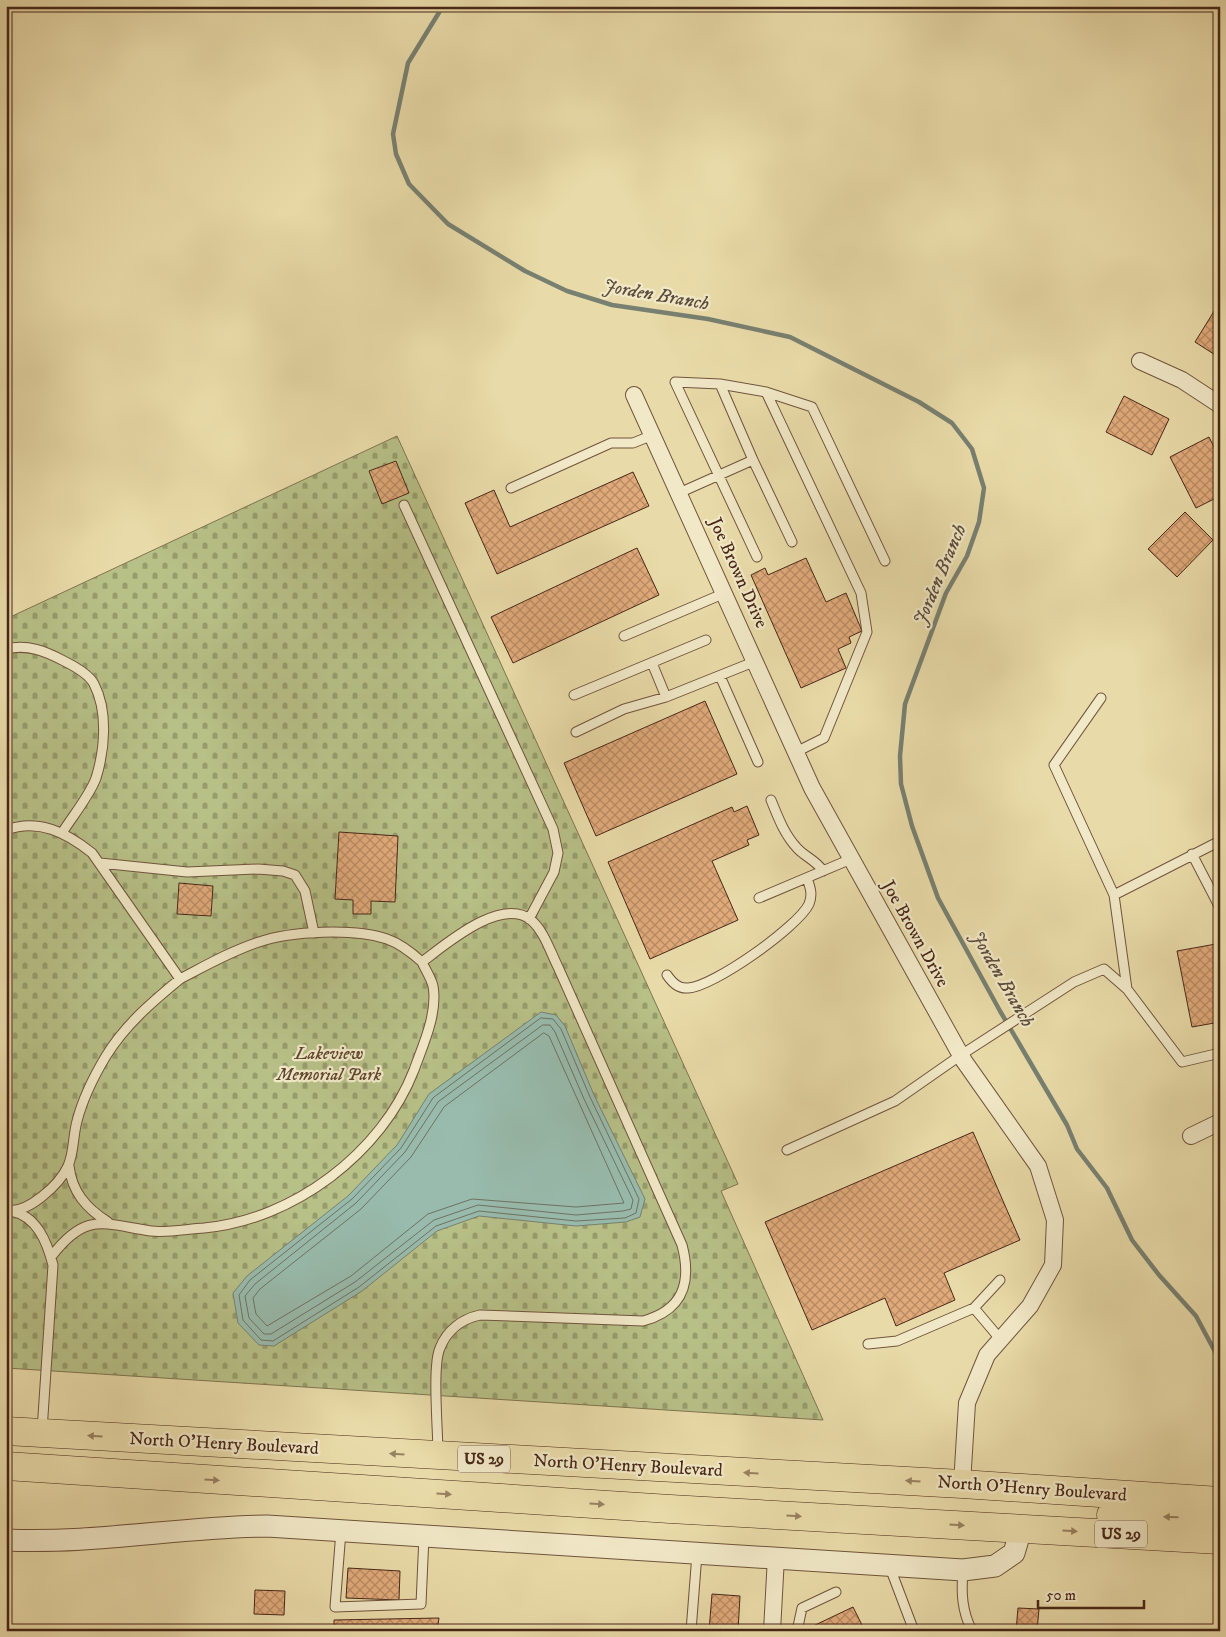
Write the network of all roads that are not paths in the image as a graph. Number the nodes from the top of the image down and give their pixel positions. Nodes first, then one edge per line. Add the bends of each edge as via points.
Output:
1 (1140, 361) dead end
2 (720, 384) junction
3 (766, 392) junction
4 (634, 395) dead end
5 (1220, 405) edge
6 (653, 436) junction
7 (753, 460) junction
8 (718, 475) junction
9 (511, 488) dead end
10 (680, 493) junction
11 (404, 505) dead end
12 (792, 542) dead end
13 (756, 557) dead end
14 (885, 561) dead end
15 (725, 593) junction
16 (1220, 596) edge
17 (1220, 603) edge
18 (624, 636) dead end
19 (706, 640) dead end
20 (6, 649) edge
21 (756, 661) junction
22 (652, 663) junction
23 (720, 676) junction
24 (574, 695) dead end
25 (666, 697) junction
26 (1101, 698) dead end
27 (576, 732) dead end
28 (796, 752) junction
29 (758, 762) dead end
30 (771, 800) dead end
31 (6, 830) edge
32 (62, 833) junction
33 (1220, 841) edge
34 (1192, 854) junction
35 (851, 859) junction
36 (100, 864) junction
37 (823, 871) junction
38 (807, 878) junction
39 (1114, 895) junction
40 (759, 898) dead end
41 (1220, 908) edge
42 (529, 919) junction
43 (314, 933) junction
44 (422, 962) junction
45 (666, 975) dead end
46 (180, 979) junction
47 (1127, 988) junction
48 (1220, 1053) edge
49 (961, 1055) junction
50 (1220, 1122) edge
51 (1191, 1136) dead end
52 (787, 1150) dead end
53 (69, 1166) junction
54 (8, 1211) edge
55 (108, 1222) junction
56 (51, 1257) junction
57 (1000, 1280) dead end
58 (974, 1308) junction
59 (1000, 1340) junction
60 (868, 1344) dead end
61 (6, 1431) edge
62 (42, 1433) junction
63 (438, 1456) junction
64 (6, 1466) edge
65 (177, 1477) junction
66 (6, 1480) edge
67 (962, 1484) junction
68 (1220, 1501) edge
69 (1220, 1518) edge
70 (1021, 1529) junction
71 (342, 1531) junction
72 (424, 1536) junction
73 (6, 1540) edge
74 (1220, 1540) edge
75 (698, 1552) junction
76 (776, 1557) junction
77 (889, 1565) junction
78 (963, 1570) junction
79 (836, 1592) dead end
80 (691, 1631) edge
81 (772, 1631) edge
82 (797, 1631) edge
83 (914, 1631) edge
84 (972, 1631) edge

1 - 5 street via 1182,380
2 - 3 lane
2 - 7 lane
2 - 8 lane via 675,382
3 - 14 lane via 812,407
3 - 28 lane via 862,593 867,632 824,738
4 - 6 street, Joe Brown Drive
6 - 9 lane via 633,443 611,443
6 - 10 street, Joe Brown Drive
7 - 8 lane
7 - 12 lane
8 - 10 lane
8 - 13 lane
10 - 15 street, Joe Brown Drive
11 - 42 lane via 553,829 558,853 554,872
15 - 18 lane
15 - 21 street, Joe Brown Drive
16 - 17 lane
19 - 22 lane
20 - 32 lane via 19,646 44,651 74,666 93,682 102,705 104,744 96,779
21 - 23 lane
21 - 28 street, Joe Brown Drive
22 - 24 lane
22 - 25 lane
23 - 25 lane
23 - 29 lane
25 - 27 lane via 624,709
26 - 39 lane via 1054,765
28 - 35 street, Joe Brown Drive
30 - 37 lane via 787,837
31 - 32 lane via 31,825
32 - 36 lane via 92,853
33 - 34 lane
34 - 39 lane
34 - 41 lane
35 - 37 lane
35 - 49 street, Joe Brown Drive
36 - 43 lane via 188,872 283,871 294,875 305,891
36 - 46 lane
37 - 38 lane
38 - 40 lane
38 - 45 lane via 812,893 808,904 771,942 696,987 680,987
39 - 47 lane
42 - 44 lane via 513,914 474,924
42 - 63 lane via 545,939 682,1245 688,1265 686,1281 672,1307 659,1317 643,1321 480,1315 464,1319 440,1348 437,1364
43 - 44 lane via 346,933 386,939 407,948
43 - 46 lane via 260,941
44 - 55 lane via 433,985 432,1008 426,1038 411,1077 370,1142 335,1173 296,1199 252,1218 206,1228 153,1231
46 - 53 lane via 142,1012 107,1055 85,1098
47 - 48 lane via 1182,1062
47 - 49 lane via 1104,969 1074,982
49 - 52 lane via 895,1101
49 - 59 street, Joe Brown Drive via 1038,1166 1055,1220 1053,1265 1030,1306
50 - 51 street
53 - 54 lane via 50,1190 34,1202
53 - 55 lane via 70,1178 80,1198 92,1212
54 - 56 lane via 21,1213 38,1228
55 - 56 lane via 86,1226 65,1238
56 - 62 lane via 54,1265
57 - 58 lane
58 - 59 lane
58 - 60 lane via 897,1341
59 - 67 street, Joe Brown Drive via 988,1355 967,1403
61 - 62 highway, North O'Henry Boulevard / US 29
63 -> 62 highway, North O'Henry Boulevard / US 29
67 -> 63 highway, North O'Henry Boulevard / US 29
64 - 65 highway, North O'Henry Boulevard / US 29
65 - 66 highway
65 -> 70 highway, North O'Henry Boulevard / US 29
67 - 68 highway, North O'Henry Boulevard / US 29
69 -> 70 highway via 1039,1511 1026,1517
70 -> 74 highway, North O'Henry Boulevard / US 29
70 - 78 street via 1014,1553 995,1566
71 - 72 street
71 - 72 lane via 335,1607 421,1604
71 - 73 street via 267,1526 218,1527 78,1539
72 - 75 street
75 - 76 street
75 - 80 lane
76 - 77 street
76 - 81 street
77 - 78 street
77 - 83 lane
78 - 84 lane via 960,1593 965,1618
79 - 82 lane via 802,1608

